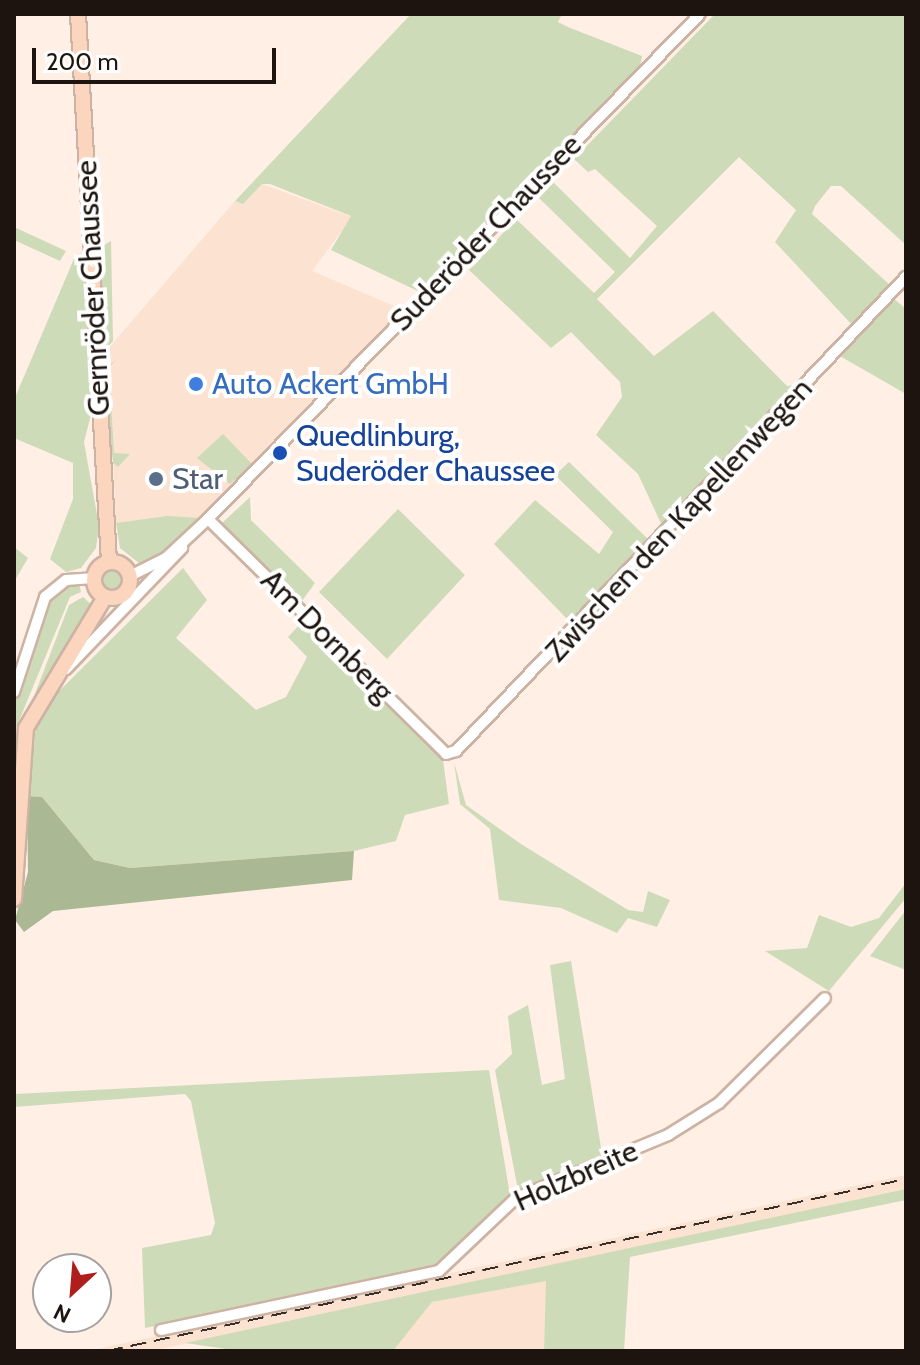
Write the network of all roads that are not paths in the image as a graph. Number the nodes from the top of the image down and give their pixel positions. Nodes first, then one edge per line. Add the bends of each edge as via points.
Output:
1 (78, 14) edge
2 (700, 14) edge
3 (906, 277) edge
4 (208, 519) junction
5 (184, 542) junction
6 (109, 562) junction
7 (130, 576) junction
8 (93, 578) junction
9 (105, 597) junction
10 (49, 682) junction
11 (14, 692) edge
12 (446, 754) joint
13 (14, 899) edge
14 (825, 998) dead end
15 (161, 1330) dead end

1 - 6 main road, Gernröder Chaussee
2 - 4 street, Suderöder Chaussee
3 - 12 street, Zwischen den Kapellenwegen via 482,730
4 - 5 street, Suderöder Chaussee
4 - 12 street, Am Dornberg
5 - 7 street, Suderöder Chaussee
5 - 10 street via 170,566
6 - 7 main road
6 - 8 main road
7 - 9 main road via 123,595
8 - 9 main road
8 - 11 street via 66,580 45,597
9 - 10 main road
10 - 13 main road via 20,751
14 - 15 street, Holzbreite via 719,1103 655,1141 516,1198 439,1271

